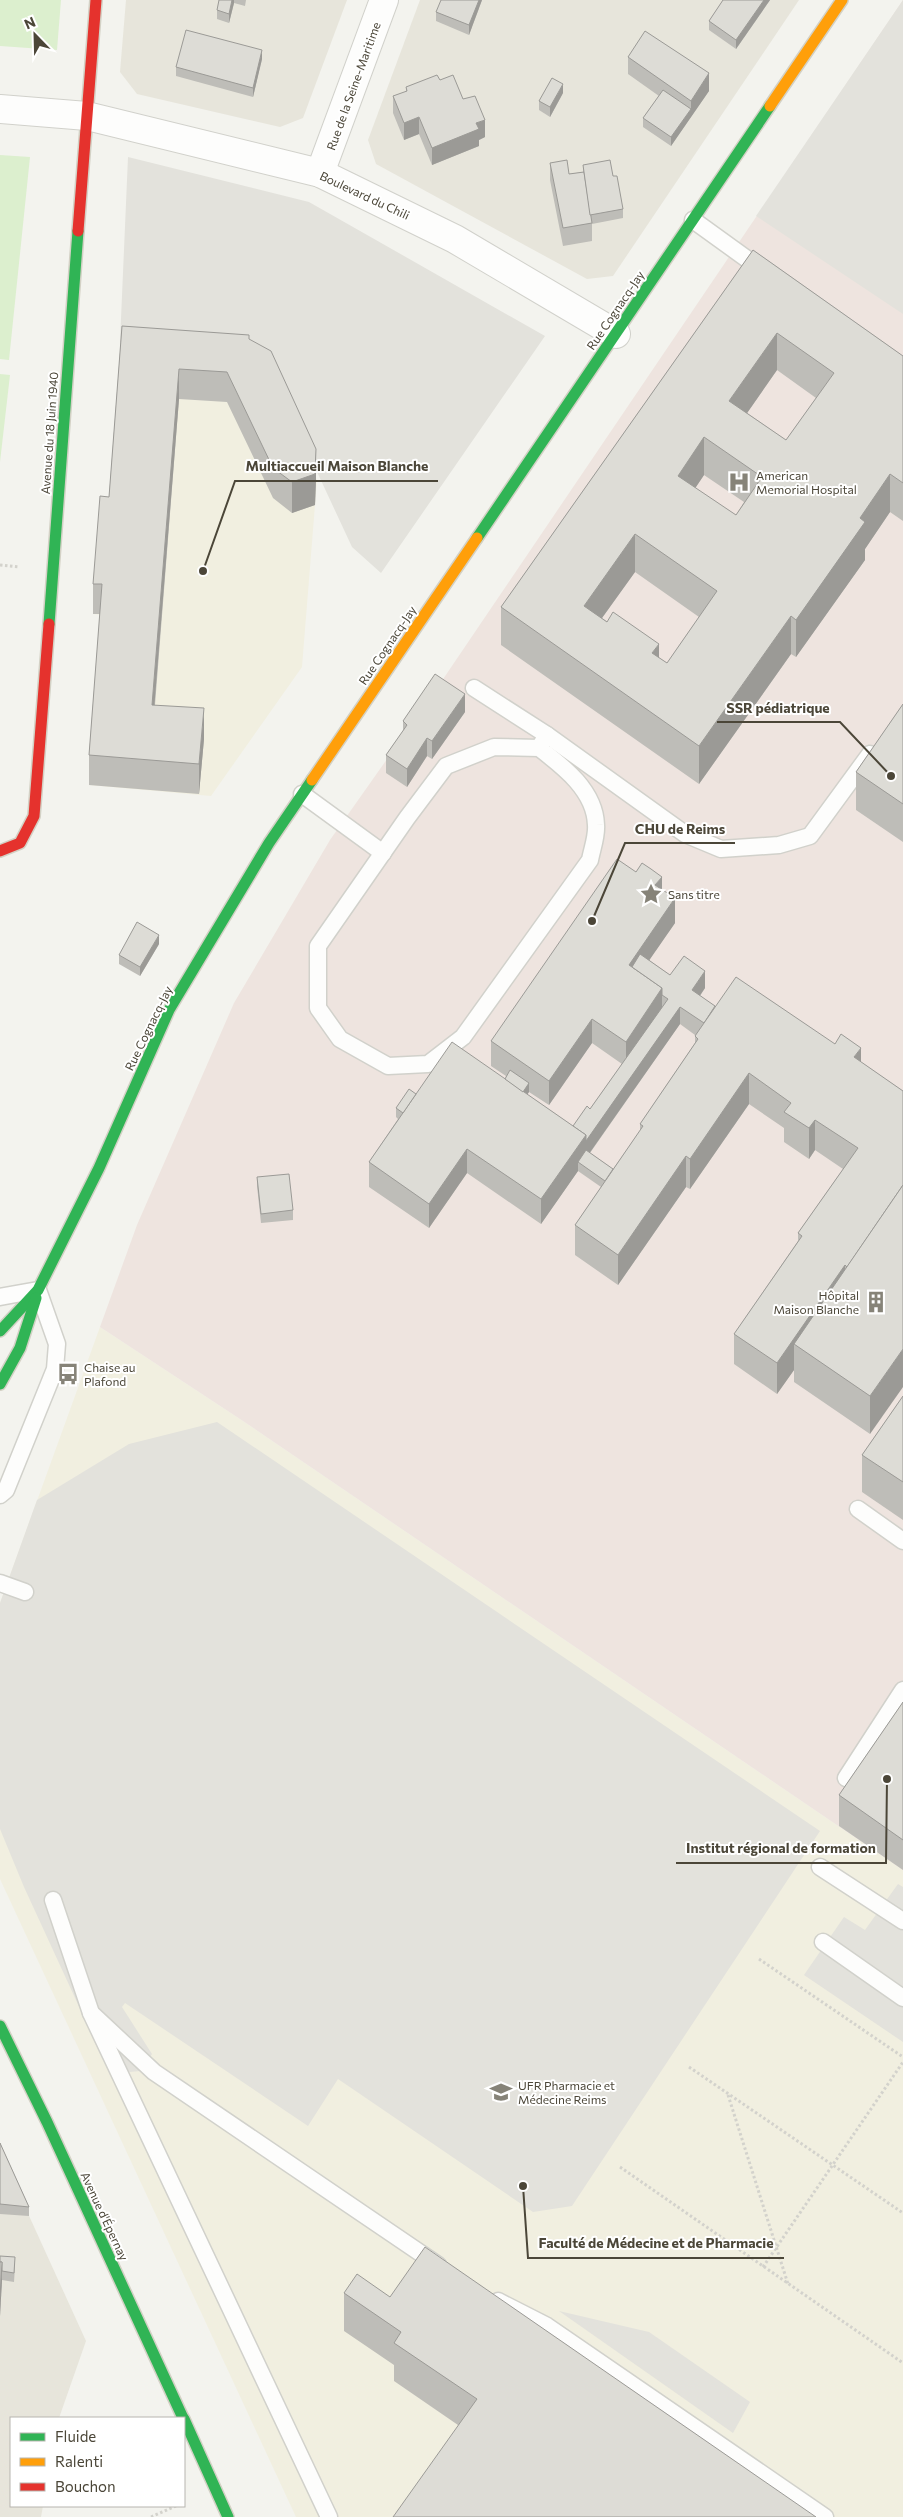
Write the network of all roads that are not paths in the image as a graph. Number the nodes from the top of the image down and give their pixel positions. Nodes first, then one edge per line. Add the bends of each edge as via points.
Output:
1 (96, 0) edge
2 (384, 0) edge
3 (842, 0) edge
4 (0, 109) edge
5 (87, 116) junction
6 (320, 173) junction
7 (692, 220) junction
8 (781, 283) edge
9 (616, 334) junction
10 (474, 688) dead end
11 (880, 740) edge
12 (543, 742) junction
13 (302, 794) junction
14 (0, 851) edge
15 (383, 853) junction
16 (38, 1290) junction
17 (0, 1297) edge
18 (0, 1331) edge
19 (0, 1384) edge
20 (0, 1495) edge
21 (858, 1509) dead end
22 (903, 1541) edge
23 (0, 1583) edge
24 (25, 1592) dead end
25 (903, 1690) edge
26 (846, 1778) dead end
27 (820, 1867) dead end
28 (53, 1900) dead end
29 (903, 1921) edge
30 (823, 1942) dead end
31 (903, 1998) edge
32 (91, 2013) junction
33 (0, 2026) edge
34 (454, 2275) edge
35 (487, 2296) edge
36 (183, 2417) edge
37 (185, 2421) edge
38 (228, 2517) edge
39 (329, 2517) edge
40 (825, 2517) edge

1 - 5 street, Avenue du 18 Juin 1940
2 - 6 street, Rue de la Seine-Maritime
3 - 7 street, Rue Cognacq-Jay
4 - 5 street, Boulevard du Chili
5 - 6 street, Boulevard du Chili
5 - 14 street, Avenue du 18 Juin 1940 via 34,816 20,843
6 - 9 street, Boulevard du Chili via 456,239
7 - 8 lane
7 - 9 street, Rue Cognacq-Jay
9 - 13 street, Rue Cognacq-Jay
10 - 12 lane
11 - 12 lane via 810,836 779,844 720,849 685,834
12 - 15 lane via 494,746 446,766
12 - 15 lane via 588,796 596,825 590,860 463,1036 428,1064 388,1066 340,1039 318,1008 318,946
13 - 15 lane
13 - 16 street, Rue Cognacq-Jay via 169,1010 99,1168
16 - 17 lane
16 - 18 street, Rue Cognacq-Jay
16 - 19 street via 20,1348
16 - 20 lane via 57,1344 55,1369 6,1490
21 - 22 lane
23 - 24 lane
25 - 26 lane
27 - 29 lane
28 - 32 lane
30 - 31 lane
32 - 34 lane via 154,2072
32 - 39 lane
33 - 36 street, Avenue d'Épernay
35 - 40 lane via 547,2326
37 - 38 street, Avenue d'Épernay

